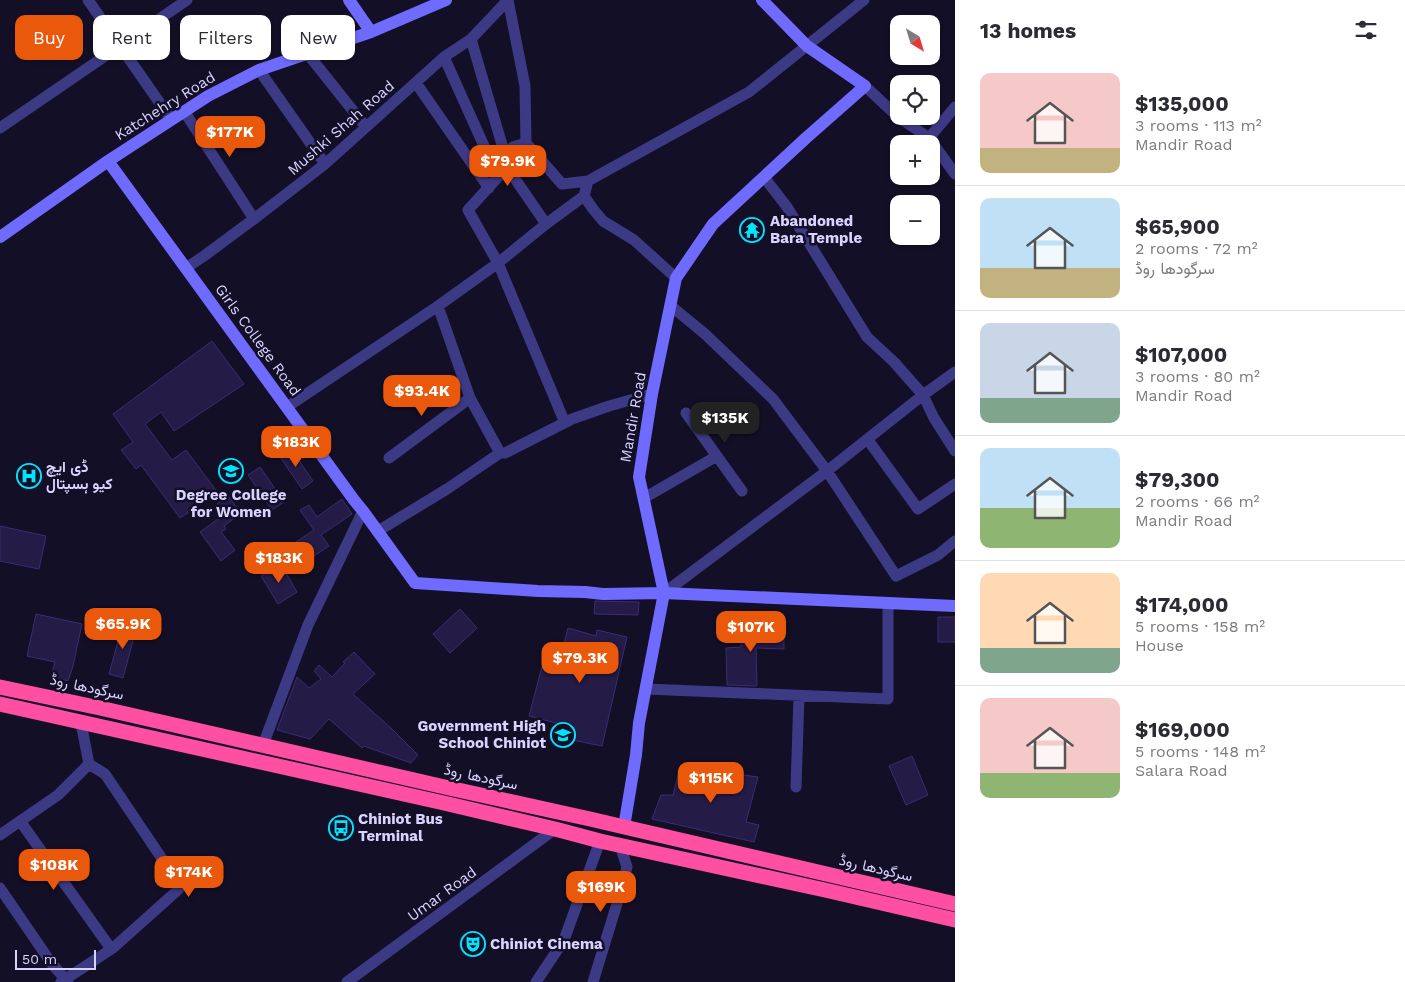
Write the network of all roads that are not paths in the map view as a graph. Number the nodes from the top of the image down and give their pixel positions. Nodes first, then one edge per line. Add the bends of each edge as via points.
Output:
1 (88, 0) edge
2 (186, 0) edge
3 (350, 0) edge
4 (446, 0) edge
5 (508, 0) edge
6 (762, 0) edge
7 (864, 0) edge
8 (99, 15) edge
9 (165, 15) edge
10 (371, 32) junction
11 (355, 37) edge
12 (472, 38) junction
13 (807, 46) junction
14 (444, 58) junction
15 (100, 60) edge
16 (131, 60) edge
17 (288, 60) edge
18 (313, 60) edge
19 (259, 70) junction
20 (416, 83) junction
21 (865, 86) junction
22 (955, 108) edge
23 (184, 111) junction
24 (171, 119) junction
25 (366, 127) junction
26 (0, 128) edge
27 (925, 135) edge
28 (932, 135) edge
29 (526, 143) junction
30 (940, 153) edge
31 (505, 155) junction
32 (108, 160) junction
33 (325, 164) junction
34 (509, 170) junction
35 (955, 174) edge
36 (498, 177) junction
37 (764, 177) junction
38 (588, 181) junction
39 (489, 188) junction
40 (584, 196) junction
41 (254, 219) junction
42 (546, 224) junction
43 (0, 237) edge
44 (498, 263) junction
45 (186, 268) junction
46 (676, 278) junction
47 (438, 306) junction
48 (671, 306) junction
49 (955, 372) edge
50 (652, 394) junction
51 (923, 396) junction
52 (470, 398) junction
53 (287, 408) junction
54 (686, 413) dead end
55 (565, 422) junction
56 (950, 432) edge
57 (868, 440) junction
58 (955, 451) edge
59 (500, 454) junction
60 (717, 456) junction
61 (389, 458) dead end
62 (828, 471) junction
63 (955, 484) edge
64 (742, 491) dead end
65 (644, 498) junction
66 (363, 511) junction
67 (378, 531) junction
68 (955, 542) edge
69 (664, 593) junction
70 (888, 603) junction
71 (955, 606) edge
72 (0, 687) edge
73 (646, 690) junction
74 (799, 696) junction
75 (0, 704) edge
76 (100, 708) junction
77 (81, 723) junction
78 (97, 726) junction
79 (263, 745) junction
80 (335, 762) junction
81 (89, 764) junction
82 (331, 778) junction
83 (796, 787) dead end
84 (447, 796) junction
85 (20, 821) junction
86 (624, 827) junction
87 (555, 829) junction
88 (0, 835) edge
89 (600, 841) junction
90 (620, 845) junction
91 (826, 882) junction
92 (0, 888) edge
93 (955, 904) edge
94 (955, 920) edge
95 (109, 946) dead end
96 (65, 981) edge
97 (346, 982) edge
98 (536, 982) edge
99 (593, 982) edge

1 - 8 street
2 - 9 street
3 - 10 street
4 - 10 street, Katchehry Road
5 - 12 street, Mushki Shah Road
5 - 29 street via 525,86
6 - 13 street
7 - 13 street
10 - 11 street, Katchehry Road
12 - 14 street, Mushki Shah Road
12 - 31 street
13 - 21 street
13 - 38 street via 749,92
14 - 20 street, Mushki Shah Road
14 - 36 street
15 - 26 street
16 - 24 street
17 - 19 street, Katchehry Road
18 - 25 street
19 - 23 street, Katchehry Road
19 - 33 street
20 - 25 street, Mushki Shah Road
20 - 39 street
21 - 27 street
21 - 37 street, Mandir Road
22 - 28 street
23 - 24 street, Katchehry Road
23 - 41 street
24 - 32 street, Katchehry Road
25 - 33 street, Mushki Shah Road
29 - 31 street via 513,147
29 - 38 street via 562,184
30 - 35 street
31 - 34 street
32 - 43 street, Katchehry Road
32 - 45 street, Girls College Road
33 - 41 street, Mushki Shah Road
34 - 36 street
34 - 42 street
36 - 39 street
37 - 46 street, Mandir Road via 713,224
37 - 51 street via 868,337
38 - 40 street
39 - 44 street via 468,210
40 - 42 street
40 - 46 street via 603,221 634,240
41 - 45 street, Mushki Shah Road
42 - 44 street
44 - 47 street
44 - 55 street
45 - 53 street, Girls College Road
46 - 48 street, Mandir Road
47 - 52 street
47 - 53 street
48 - 50 street, Mandir Road
48 - 62 street via 773,399
49 - 51 street
50 - 55 street
50 - 65 street, Mandir Road via 639,477
51 - 56 street via 934,418
51 - 57 street
52 - 59 street
52 - 61 street
53 - 66 street, Girls College Road
54 - 60 street
55 - 59 street
56 - 58 street
57 - 62 street
57 - 63 street via 918,509
59 - 67 street
60 - 64 street
60 - 65 street
62 - 68 street via 896,576 938,555
62 - 69 street
65 - 69 street, Mandir Road
66 - 67 street, Girls College Road
66 - 79 street via 308,625
67 - 69 street, Girls College Road via 415,582 603,594
69 - 70 street, Girls College Road
69 - 73 street, Mandir Road
70 - 71 street, Girls College Road
70 - 74 street via 888,699
72 - 76 highway, سرگودھا روڈ
73 - 74 street
73 - 86 street, Mandir Road
74 - 83 street
75 - 77 highway, سرگودھا روڈ
76 - 78 highway
76 - 79 highway, سرگودھا روڈ
77 - 78 highway, سرگودھا روڈ
77 - 81 street
78 - 82 highway, سرگودھا روڈ
79 - 80 highway, سرگودھا روڈ
80 - 82 highway
80 - 84 highway, سرگودھا روڈ
81 - 85 street via 58,795
81 - 96 street via 105,774 177,881 179,889 113,948
82 - 84 highway, سرگودھا روڈ
84 - 86 highway, سرگودھا روڈ
84 - 87 highway, سرگودھا روڈ
85 - 88 street
85 - 95 street
86 - 91 highway, سرگودھا روڈ
87 - 89 highway, سرگودھا روڈ
87 - 97 street, Umar Road
89 - 90 highway, سرگودھا روڈ
89 - 98 street via 564,940
90 - 91 highway, سرگودھا روڈ
90 - 99 street via 627,868
91 - 93 highway, سرگودھا روڈ
91 - 94 highway, سرگودھا روڈ
92 - 96 street

